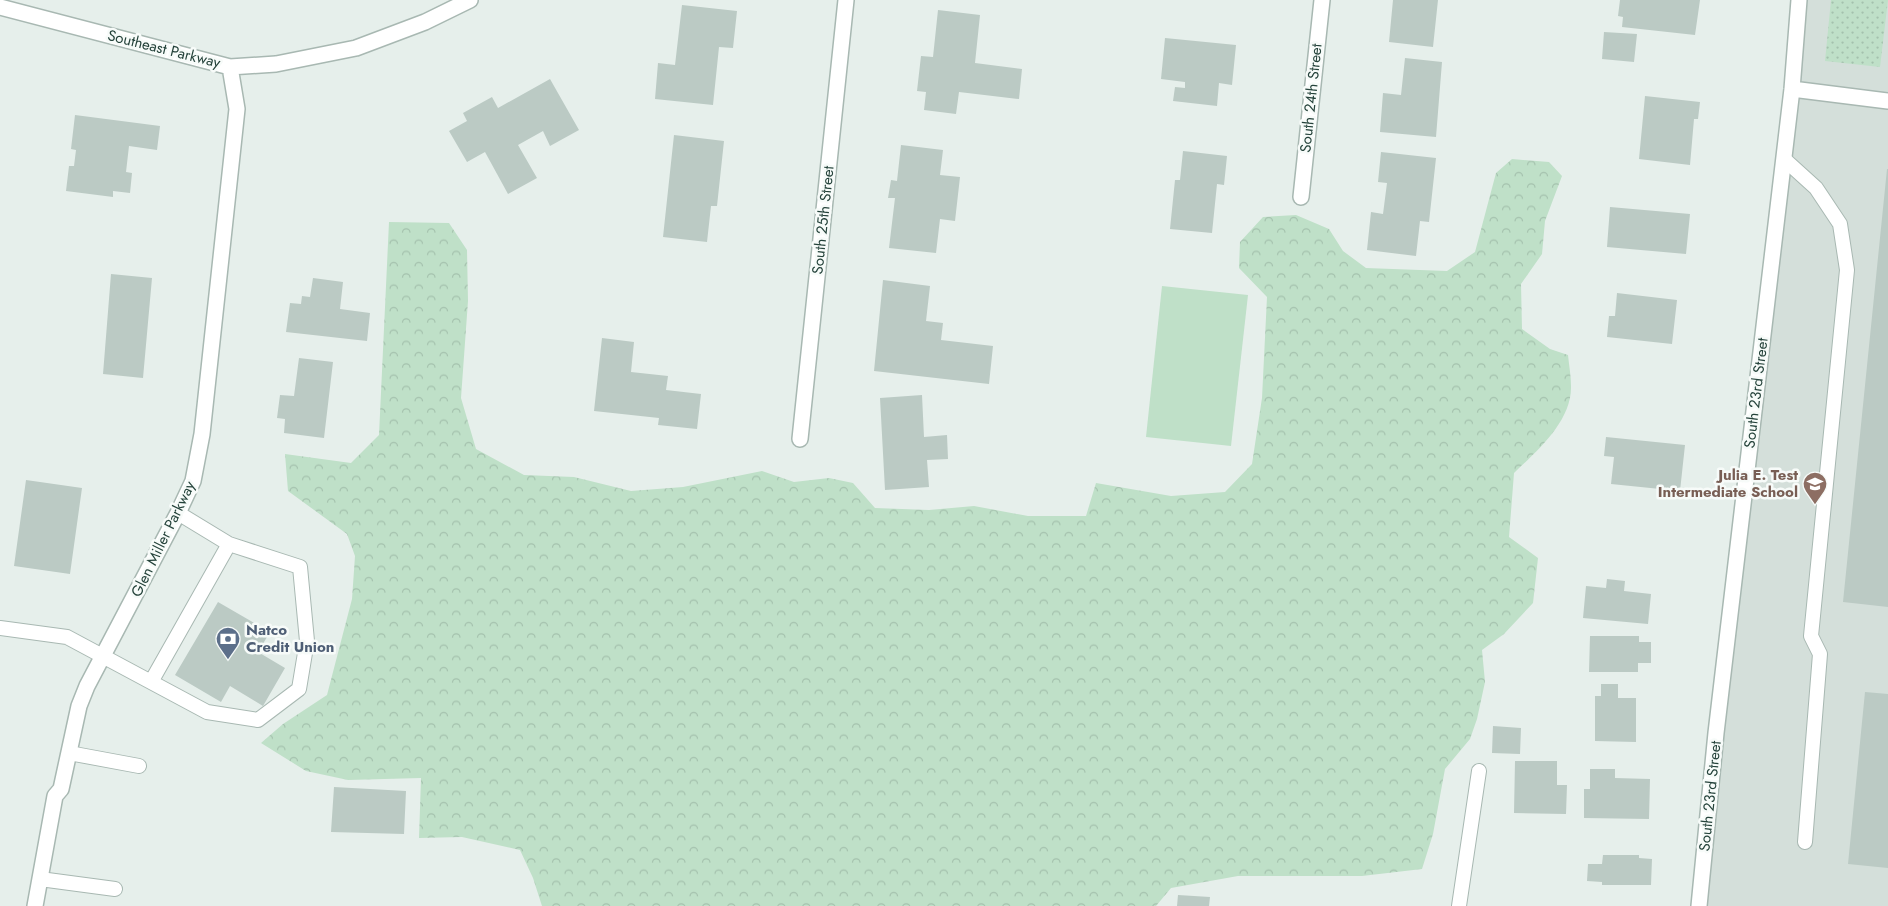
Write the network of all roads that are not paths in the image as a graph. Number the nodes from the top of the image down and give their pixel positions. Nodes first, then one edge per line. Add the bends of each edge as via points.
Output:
1 (470, 0) edge
2 (846, 0) edge
3 (1322, 0) edge
4 (1799, 0) edge
5 (0, 7) edge
6 (230, 66) junction
7 (1792, 90) junction
8 (1888, 101) edge
9 (1784, 159) junction
10 (1301, 197) dead end
11 (800, 439) dead end
12 (178, 513) junction
13 (228, 544) junction
14 (0, 628) edge
15 (103, 655) junction
16 (151, 682) junction
17 (69, 753) junction
18 (139, 766) dead end
19 (1479, 771) dead end
20 (1805, 842) dead end
21 (40, 879) junction
22 (115, 889) dead end
23 (35, 906) edge
24 (1459, 906) edge
25 (1699, 906) edge

1 - 6 street, Southeast Parkway via 425,22 356,48 276,64
2 - 11 street, South 25th Street
3 - 10 street, South 24th Street
4 - 7 street, South 23rd Street
5 - 6 street, Southeast Parkway
6 - 12 street, Glen Miller Parkway via 237,109 202,434 193,481
7 - 8 street
7 - 9 street, South 23rd Street
9 - 20 lane via 1816,188 1840,224 1847,270 1811,636 1820,654
9 - 25 street, South 23rd Street via 1716,733
12 - 13 lane
12 - 15 street, Glen Miller Parkway
13 - 16 lane
13 - 16 lane via 300,567 307,641 299,689 258,720 206,712
14 - 15 lane via 67,637
15 - 16 lane
15 - 17 street, Glen Miller Parkway via 79,706
17 - 18 lane
17 - 21 street, Glen Miller Parkway via 61,789 55,796
19 - 24 lane
21 - 22 lane
21 - 23 street, Glen Miller Parkway

